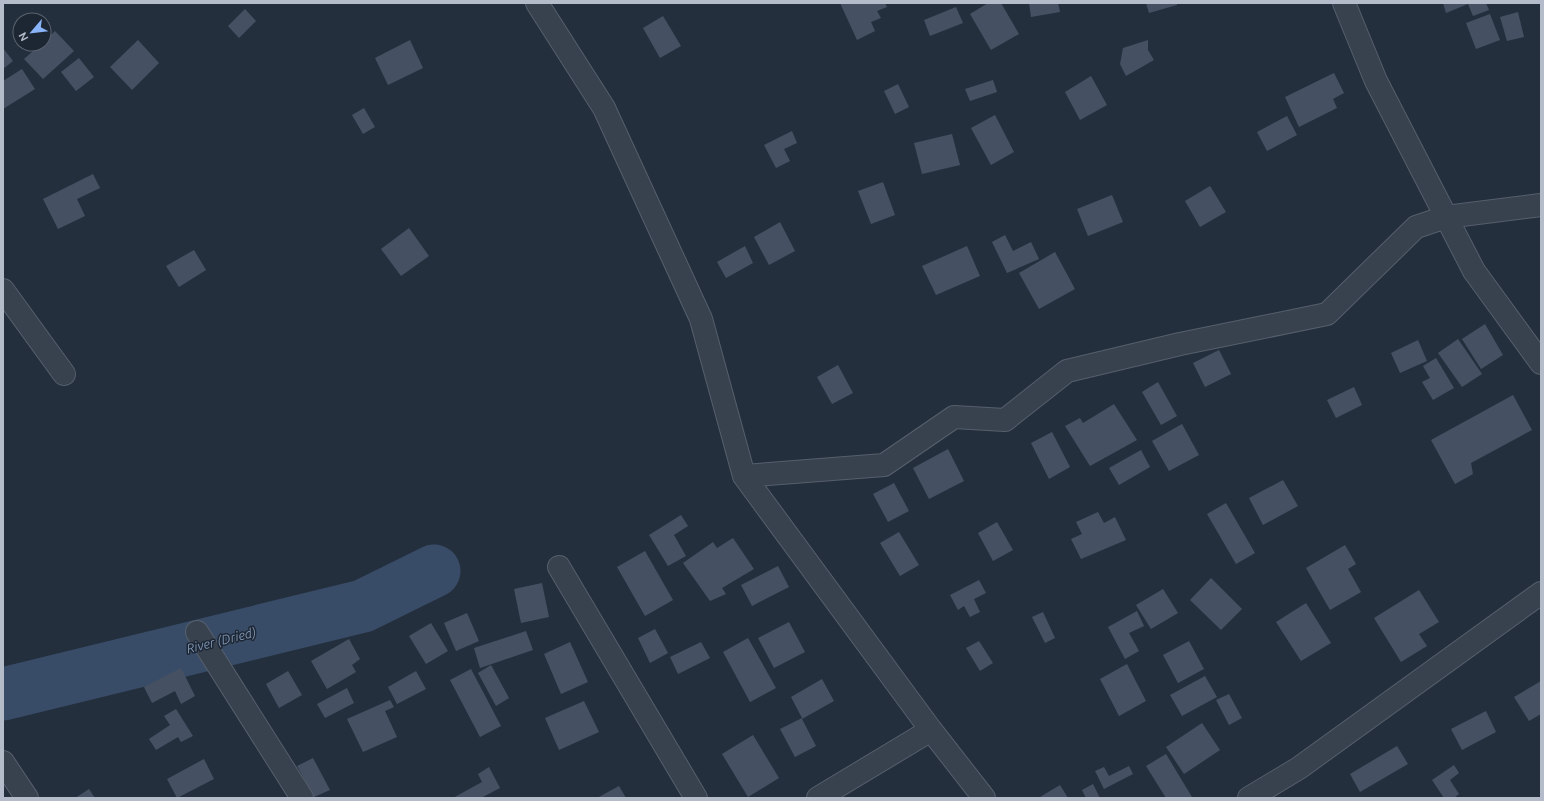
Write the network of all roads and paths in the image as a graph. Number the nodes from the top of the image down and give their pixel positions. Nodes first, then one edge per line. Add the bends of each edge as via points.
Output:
1 (537, 3) edge
2 (1344, 3) edge
3 (1541, 204) edge
4 (1446, 217) junction
5 (3, 290) edge
6 (1541, 363) edge
7 (64, 374) dead end
8 (744, 476) junction
9 (559, 567) dead end
10 (1541, 594) edge
11 (197, 632) dead end
12 (931, 730) junction
13 (3, 762) edge
14 (27, 798) edge
15 (302, 798) edge
16 (696, 798) edge
17 (818, 798) edge
18 (984, 798) edge
19 (1249, 798) edge

1 - 8 street via 604,108 701,319
2 - 4 street via 1376,81
3 - 4 street
4 - 6 street via 1474,271
4 - 8 street via 1416,227 1327,314 1180,344 1067,371 1005,420 954,417 884,465
5 - 7 street
8 - 12 street
9 - 16 street
10 - 19 street via 1299,768
11 - 15 street
12 - 17 street
12 - 18 street
13 - 14 street

